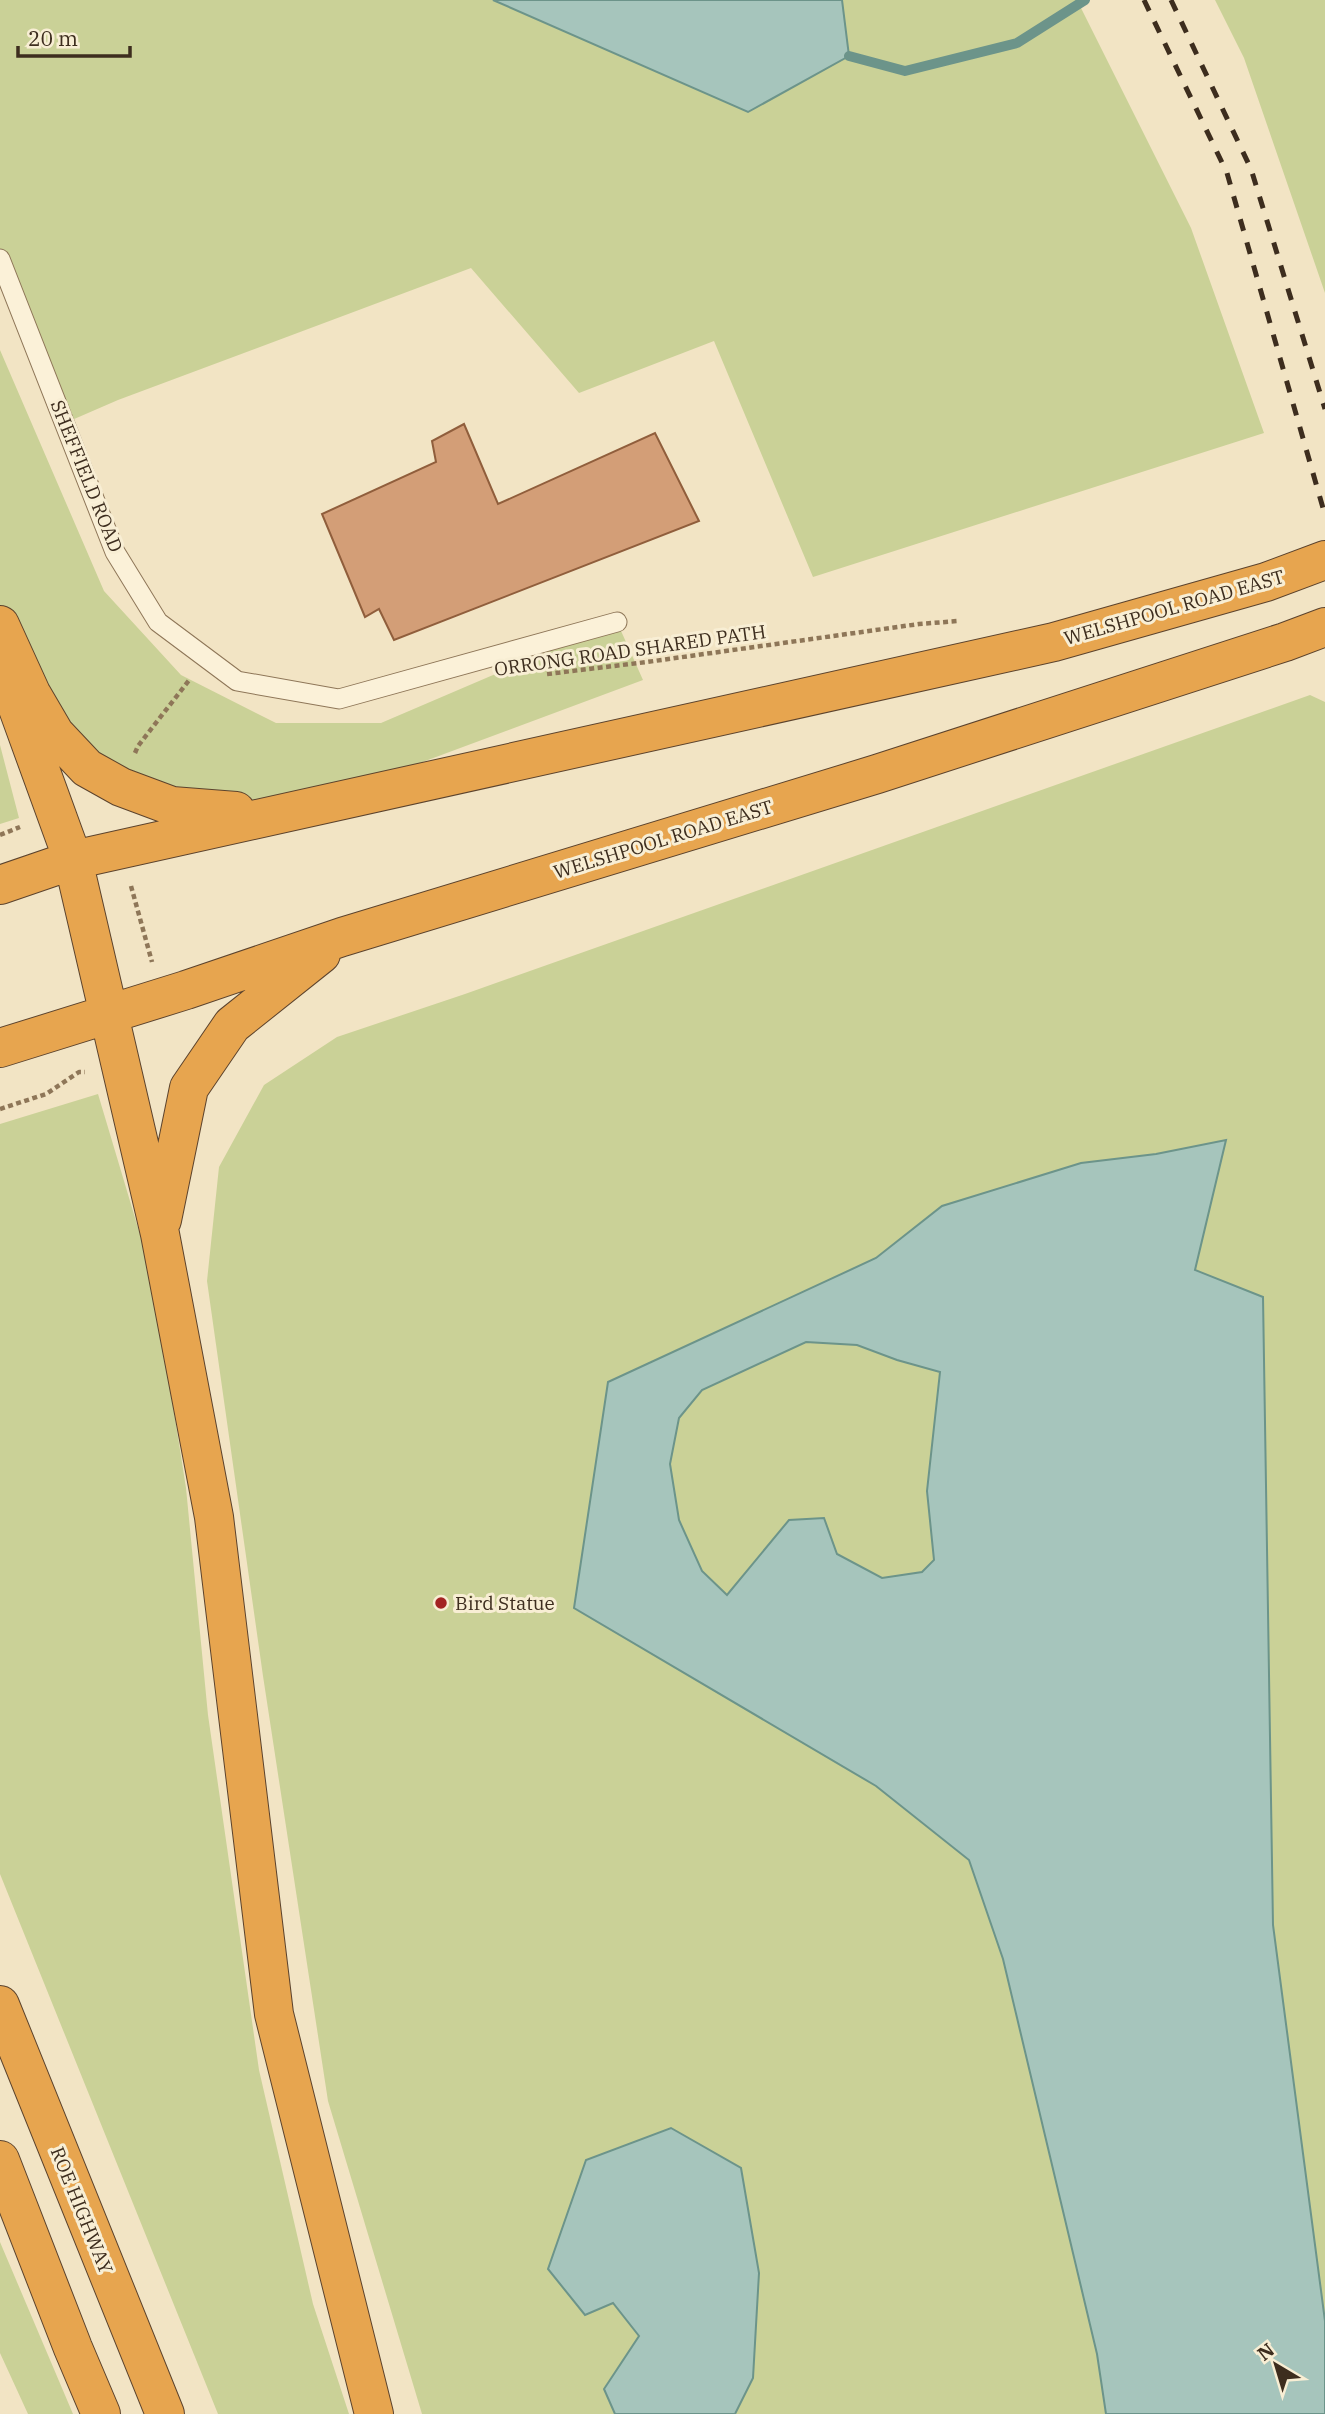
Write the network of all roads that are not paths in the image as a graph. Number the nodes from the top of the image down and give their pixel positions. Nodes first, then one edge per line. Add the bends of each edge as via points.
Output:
1 (0, 259) edge
2 (1325, 560) edge
3 (617, 622) dead end
4 (0, 625) edge
5 (1325, 627) edge
6 (0, 659) edge
7 (280, 815) junction
8 (73, 860) junction
9 (0, 885) edge
10 (342, 937) junction
11 (109, 1013) junction
12 (0, 1048) edge
13 (160, 1234) junction
14 (0, 2004) edge
15 (0, 2160) edge
16 (101, 2414) edge
17 (165, 2414) edge
18 (374, 2414) edge

1 - 3 lane, SHEFFIELD ROAD via 115,552 158,622 237,681 339,699
2 - 7 highway, WELSHPOOL ROAD EAST via 1266,582 1055,642
4 - 7 highway via 55,734 87,768 172,806
5 - 10 highway, WELSHPOOL ROAD EAST via 864,778
6 - 8 highway
7 - 8 highway, WELSHPOOL ROAD EAST
8 - 9 highway, WELSHPOOL ROAD EAST
8 - 11 highway
10 - 11 highway, WELSHPOOL ROAD EAST
10 - 13 highway via 232,1025 189,1088
11 - 12 highway, WELSHPOOL ROAD EAST
11 - 13 highway
13 - 18 highway via 214,1517 274,2014
14 - 17 highway, ROE HIGHWAY
15 - 16 highway

